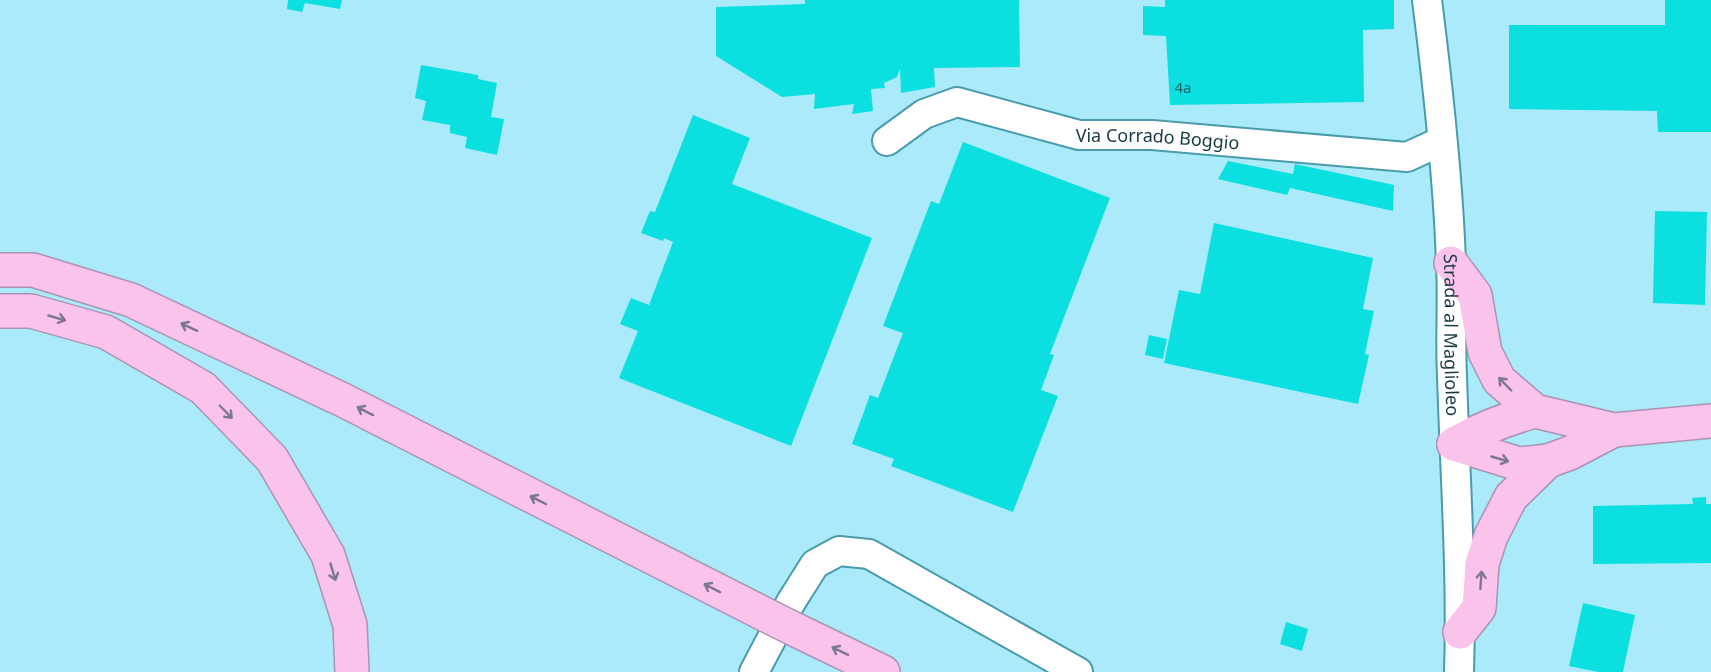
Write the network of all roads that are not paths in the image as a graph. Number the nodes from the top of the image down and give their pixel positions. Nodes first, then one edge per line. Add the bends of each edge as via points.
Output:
1 (1427, 0) edge
2 (887, 141) dead end
3 (1442, 141) junction
4 (1451, 263) junction
5 (0, 270) edge
6 (0, 311) edge
7 (1534, 411) junction
8 (1711, 421) edge
9 (1614, 430) junction
10 (1454, 444) junction
11 (1548, 461) junction
12 (1460, 632) junction
13 (352, 672) edge
14 (754, 672) edge
15 (883, 672) edge
16 (1078, 672) edge
17 (1459, 672) edge

1 - 3 street, Strada al Maglioleo
2 - 3 street, Via Corrado Boggio via 924,114 957,102 1079,135 1152,135 1407,157
3 - 4 street, Strada al Maglioleo
7 -> 4 highway via 1499,380 1485,352 1475,295
4 - 10 street, Strada al Maglioleo
15 -> 5 highway, bridge via 343,400 131,300 33,270
6 -> 13 highway via 31,311 106,332 211,396 272,459 328,555 350,625
7 - 9 highway
7 - 10 highway via 1480,429
8 - 9 highway
9 - 11 highway
10 -> 11 highway via 1519,464
10 - 12 street, Strada al Maglioleo
12 -> 11 highway via 1479,608 1482,564 1511,497
12 - 17 street, Strada al Maglioleo
14 - 16 street via 815,564 839,551 869,554

